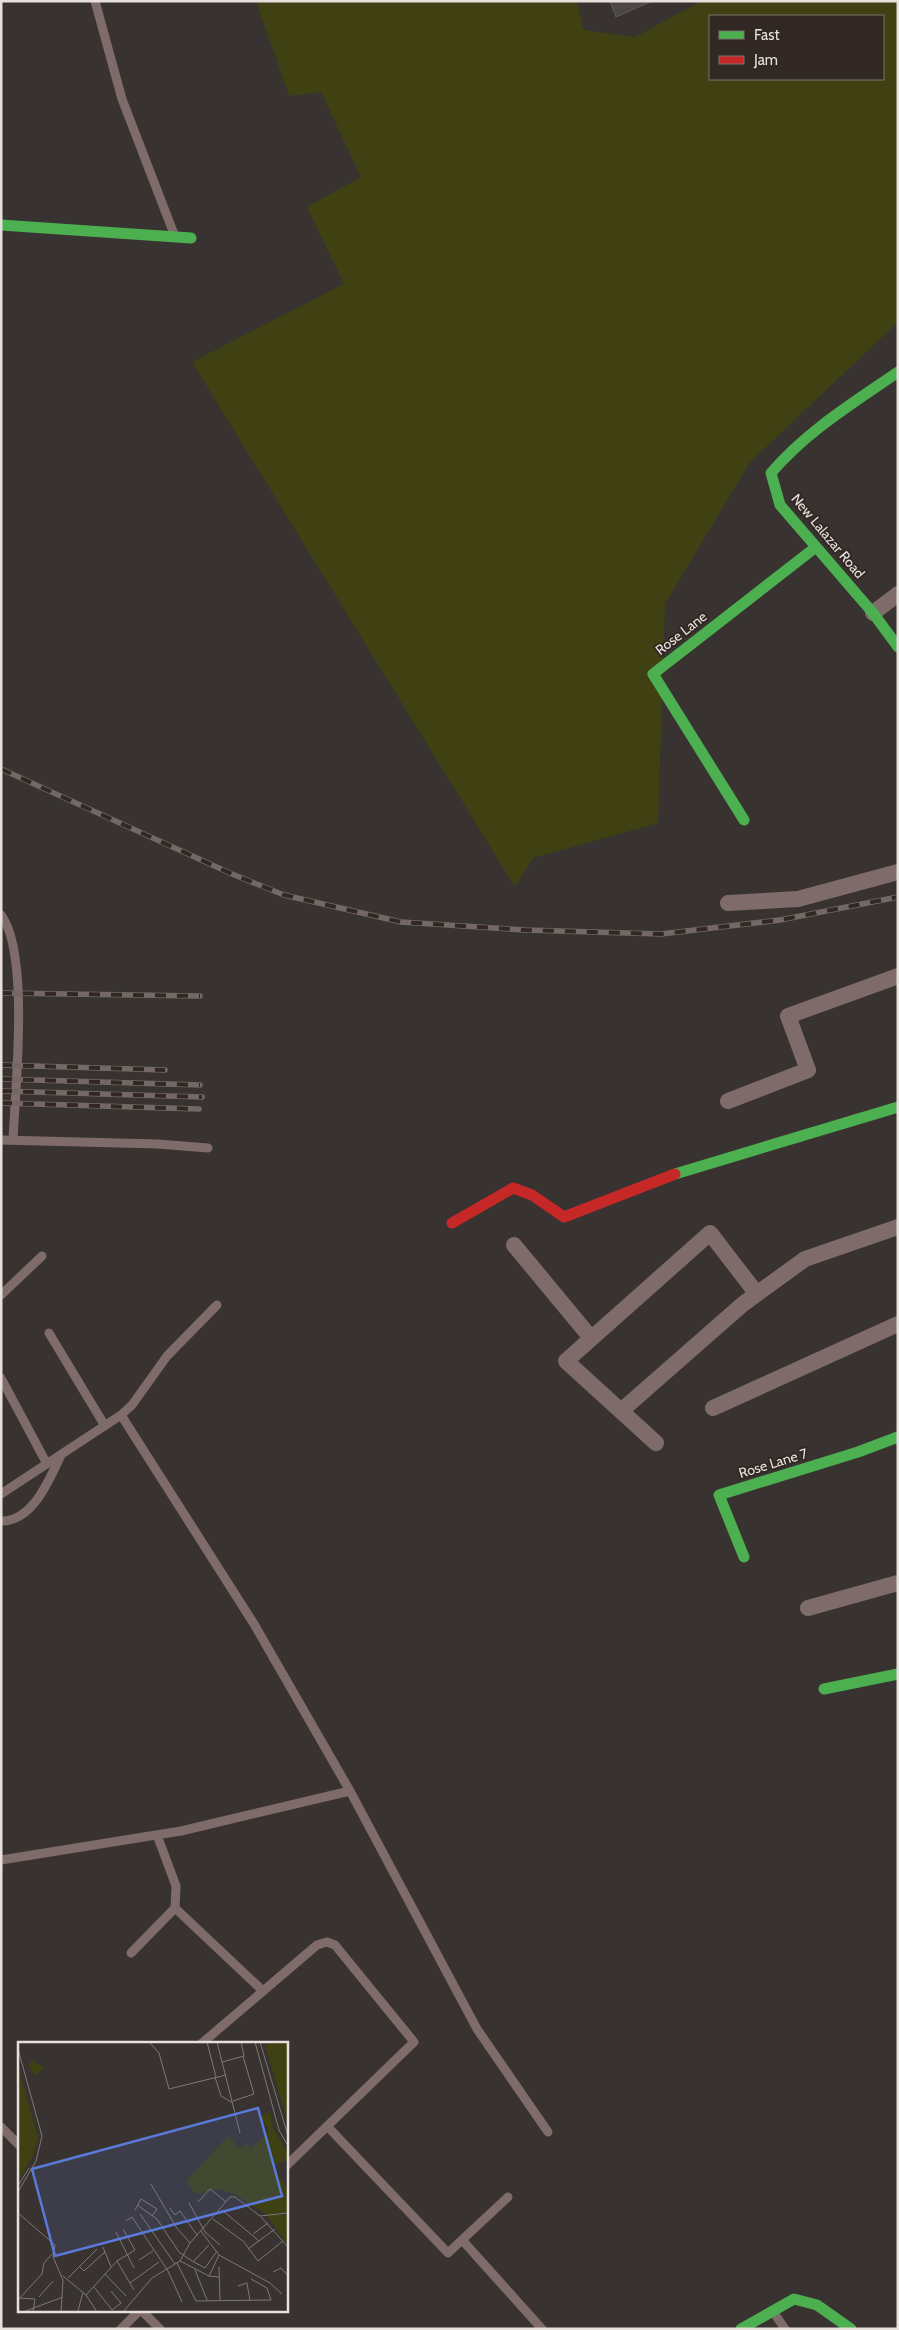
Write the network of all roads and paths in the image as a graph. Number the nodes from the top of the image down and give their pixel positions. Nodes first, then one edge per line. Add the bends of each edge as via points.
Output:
1 (95, 1) edge
2 (1, 225) edge
3 (175, 237) junction
4 (191, 238) dead end
5 (898, 372) edge
6 (816, 547) junction
7 (898, 594) edge
8 (873, 613) junction
9 (898, 648) edge
10 (744, 820) dead end
11 (898, 872) edge
12 (728, 903) dead end
13 (1, 915) edge
14 (898, 976) edge
15 (728, 1101) dead end
16 (898, 1107) edge
17 (1, 1140) edge
18 (12, 1140) junction
19 (208, 1148) dead end
20 (452, 1223) dead end
21 (898, 1227) edge
22 (514, 1244) dead end
23 (42, 1256) dead end
24 (757, 1294) junction
25 (1, 1295) edge
26 (217, 1305) dead end
27 (898, 1324) edge
28 (49, 1333) dead end
29 (591, 1338) junction
30 (1, 1378) edge
31 (713, 1408) dead end
32 (621, 1411) junction
33 (121, 1415) junction
34 (105, 1426) junction
35 (898, 1437) edge
36 (656, 1443) dead end
37 (61, 1454) junction
38 (47, 1464) junction
39 (1, 1494) edge
40 (1, 1521) edge
41 (744, 1557) dead end
42 (898, 1583) edge
43 (808, 1608) dead end
44 (898, 1674) edge
45 (824, 1689) dead end
46 (350, 1791) junction
47 (157, 1835) junction
48 (1, 1860) edge
49 (175, 1908) junction
50 (131, 1953) dead end
51 (262, 1990) junction
52 (203, 2042) edge
53 (327, 2126) junction
54 (1, 2128) edge
55 (548, 2132) dead end
56 (18, 2144) edge
57 (288, 2164) edge
58 (508, 2197) dead end
59 (463, 2241) junction
60 (772, 2310) junction
61 (137, 2312) edge
62 (143, 2312) edge
63 (121, 2329) edge
64 (160, 2329) edge
65 (542, 2329) edge
66 (741, 2329) edge
67 (785, 2329) edge
68 (851, 2329) edge

1 - 3 lane via 122,99
2 - 3 street
3 - 4 street
5 - 6 street, New Lalazar Road via 804,437 771,473 780,505
6 - 8 street, New Lalazar Road
6 - 10 street, Rose Lane via 653,674
7 - 8 street
8 - 9 street, New Lalazar Road
11 - 12 street via 798,899
13 - 18 lane via 16,960 19,993
14 - 15 street via 788,1016 808,1070
16 - 20 street via 682,1171 564,1217 530,1194 513,1188
17 - 18 lane
18 - 19 lane
21 - 24 street via 805,1259
22 - 29 street
23 - 25 lane
24 - 29 street via 710,1233
24 - 32 street
26 - 33 lane via 167,1356 132,1405
27 - 31 street
28 - 34 lane
29 - 32 street via 566,1361
30 - 38 lane
32 - 36 street
33 - 34 lane
33 - 46 lane via 254,1624
34 - 37 lane
35 - 41 street, Rose Lane 7 via 719,1495
37 - 38 lane
37 - 40 lane via 40,1497 22,1514 9,1521
38 - 39 lane
42 - 43 street
44 - 45 street
46 - 47 lane
46 - 55 lane via 477,2029
47 - 48 lane
47 - 49 lane via 176,1886
49 - 50 lane
49 - 51 lane
51 - 52 lane
51 - 53 lane via 317,1945 326,1942 335,1945 414,2042
53 - 57 lane
53 - 59 lane via 448,2253
54 - 56 lane
58 - 59 lane
59 - 65 lane
60 - 66 street
60 - 67 lane
60 - 68 street via 794,2299 817,2305
61 - 63 lane
62 - 64 lane

